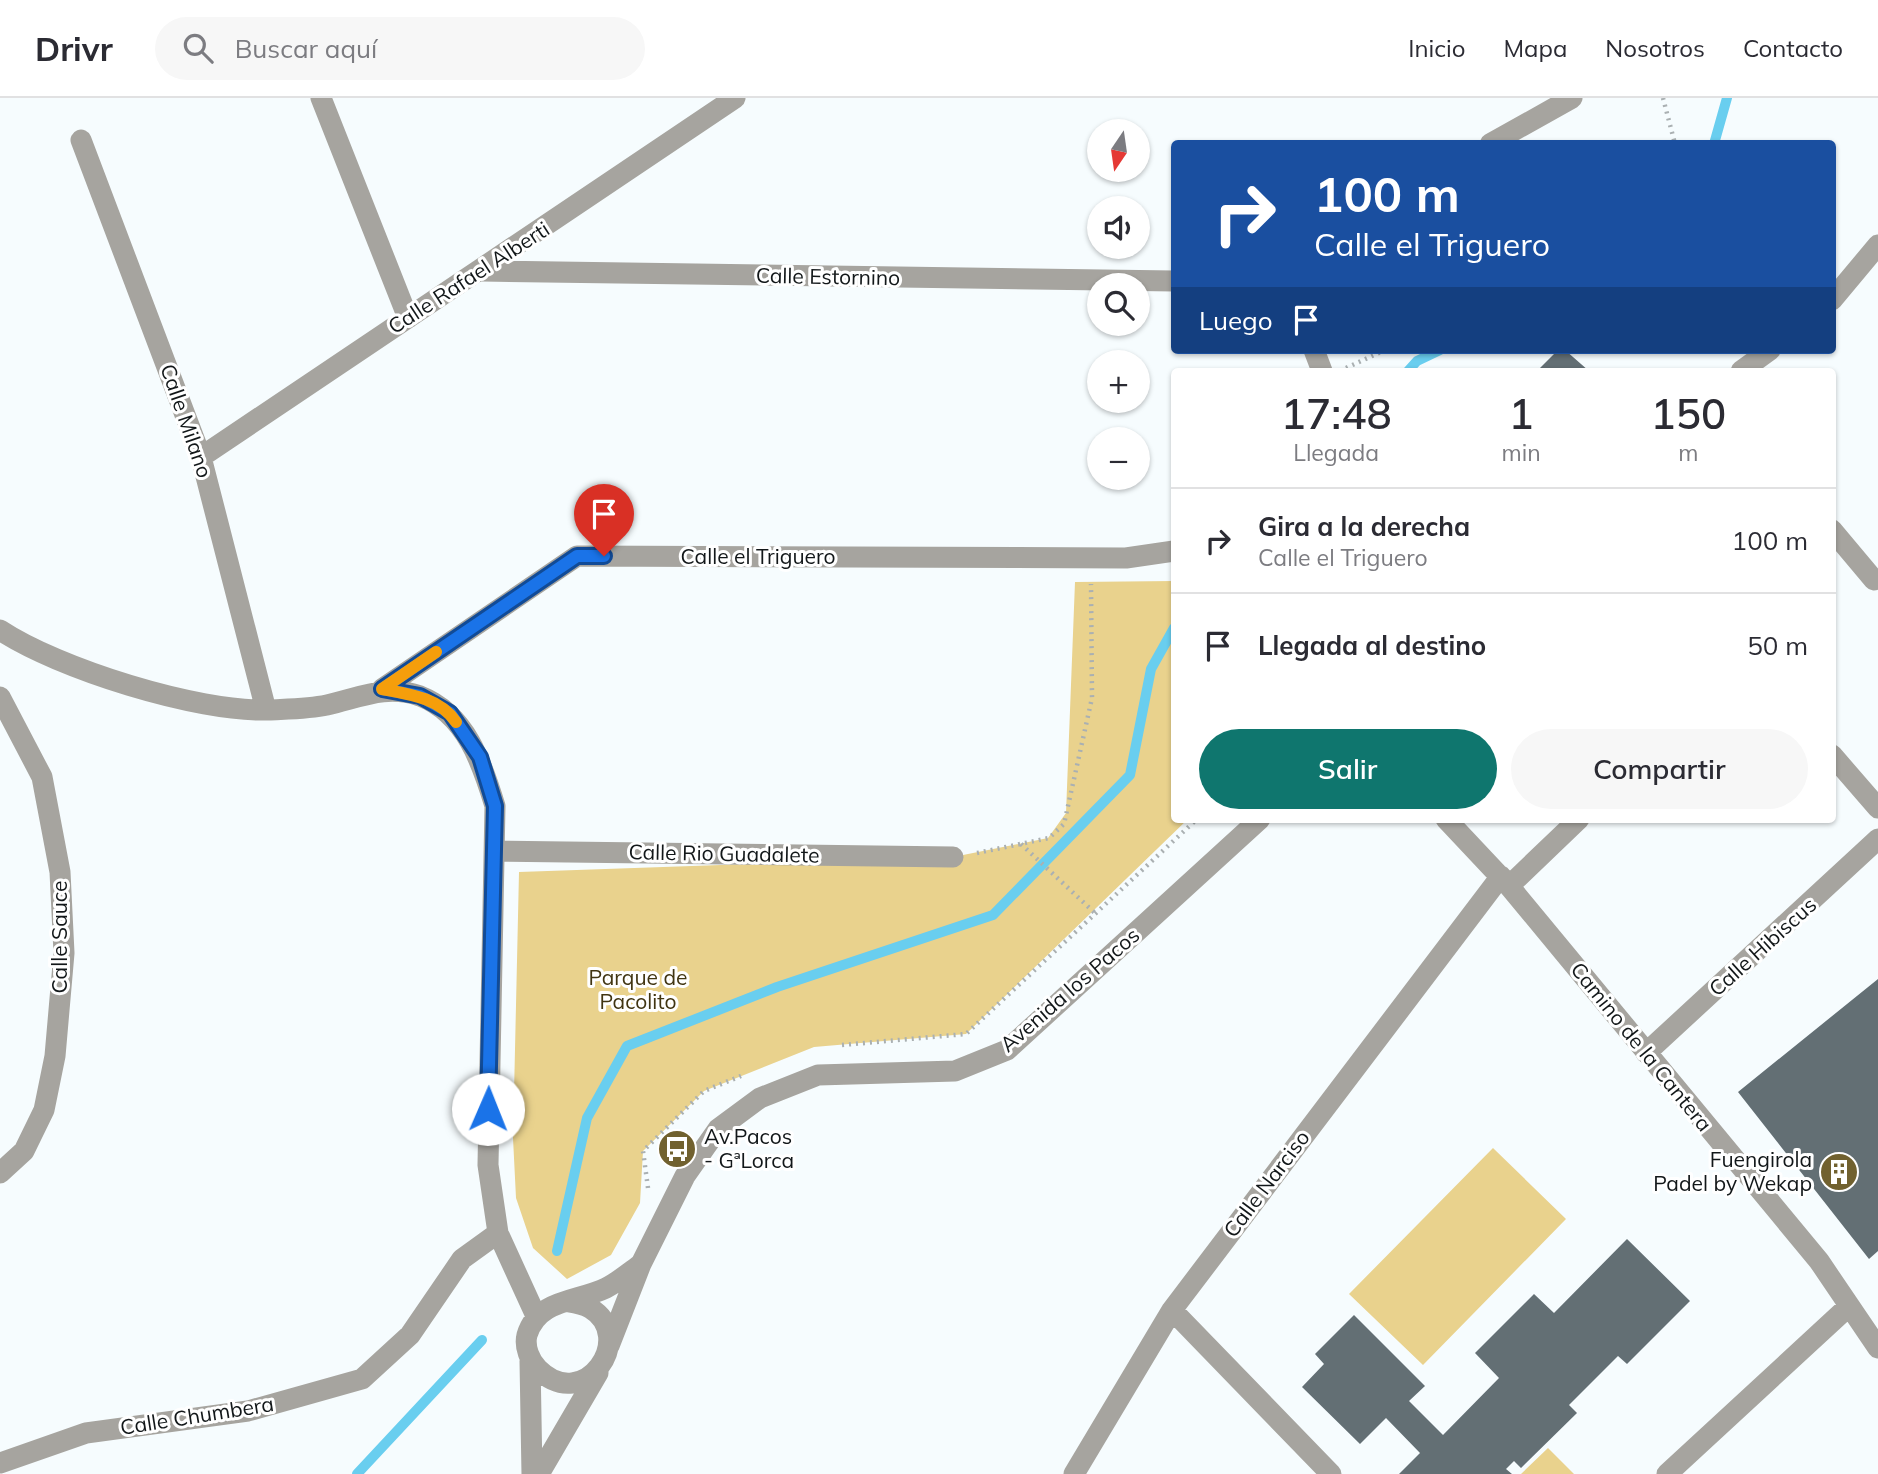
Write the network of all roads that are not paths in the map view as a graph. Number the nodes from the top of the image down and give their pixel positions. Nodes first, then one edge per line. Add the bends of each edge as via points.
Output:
1 (321, 98) edge
2 (735, 98) edge
3 (1572, 98) edge
4 (81, 140) dead end
5 (1497, 140) edge
6 (1878, 245) edge
7 (482, 271) junction
8 (1171, 281) edge
9 (1836, 296) edge
10 (408, 318) junction
11 (1764, 354) edge
12 (1745, 368) edge
13 (201, 457) junction
14 (1836, 535) edge
15 (1171, 551) edge
16 (1874, 580) dead end
17 (0, 630) edge
18 (382, 689) junction
19 (0, 697) edge
20 (266, 710) junction
21 (1836, 760) edge
22 (1878, 808) edge
23 (1256, 823) edge
24 (1450, 823) edge
25 (1574, 823) edge
26 (1878, 839) edge
27 (495, 851) junction
28 (953, 857) road end
29 (1505, 881) junction
30 (1646, 1053) junction
31 (0, 1173) edge
32 (498, 1233) junction
33 (642, 1264) junction
34 (569, 1301) junction
35 (1849, 1306) junction
36 (1172, 1310) junction
37 (536, 1316) junction
38 (609, 1346) junction
39 (1878, 1348) edge
40 (530, 1361) junction
41 (601, 1368) junction
42 (0, 1463) edge
43 (532, 1474) edge
44 (539, 1474) edge
45 (1074, 1474) edge
46 (1331, 1474) edge
47 (1667, 1474) edge

1 - 10 street
2 - 7 street, Calle Rafael Alberti
3 - 5 street
4 - 13 street, Calle Milano
6 - 9 street
7 - 8 street, Calle Estornino
7 - 10 street, Calle Rafael Alberti
10 - 13 street, Calle Rafael Alberti
11 - 12 street
13 - 20 street, Calle Milano
14 - 16 street
15 - 18 street, Calle el Triguero via 1091,559 577,556
17 - 20 street via 26,647 88,671 206,704
18 - 20 street via 324,705
18 - 27 street via 420,696 450,713 480,757 495,806
19 - 31 street, Calle Sauce via 42,777 60,872 64,953 55,1056 44,1110 24,1151
21 - 22 street
23 - 33 street, Avenida los Pacos via 1007,1051 955,1071 818,1075 760,1098 718,1129 685,1176
24 - 29 street, Camino de la Cantera
25 - 29 street
26 - 30 street, Calle Hibiscus
27 - 28 street, Calle Rio Guadalete
27 - 32 street via 488,1165
29 - 30 street, Camino de la Cantera
29 - 36 street, Calle Narciso
30 - 35 street, Camino de la Cantera via 1819,1261
32 - 37 street
32 - 42 street, Calle Chumbera via 462,1259 410,1335 362,1379 248,1411 86,1433
33 - 34 street via 606,1288
33 - 38 street, Avenida los Pacos
34 - 37 street via 551,1305
34 - 38 street via 590,1308 605,1325
35 - 39 street, Camino de la Cantera
35 - 47 street
36 - 45 street, Calle Narciso
36 - 46 street
37 - 40 street via 526,1338
38 - 41 street
40 - 41 street via 550,1381 578,1383
40 - 43 street
41 - 44 street

